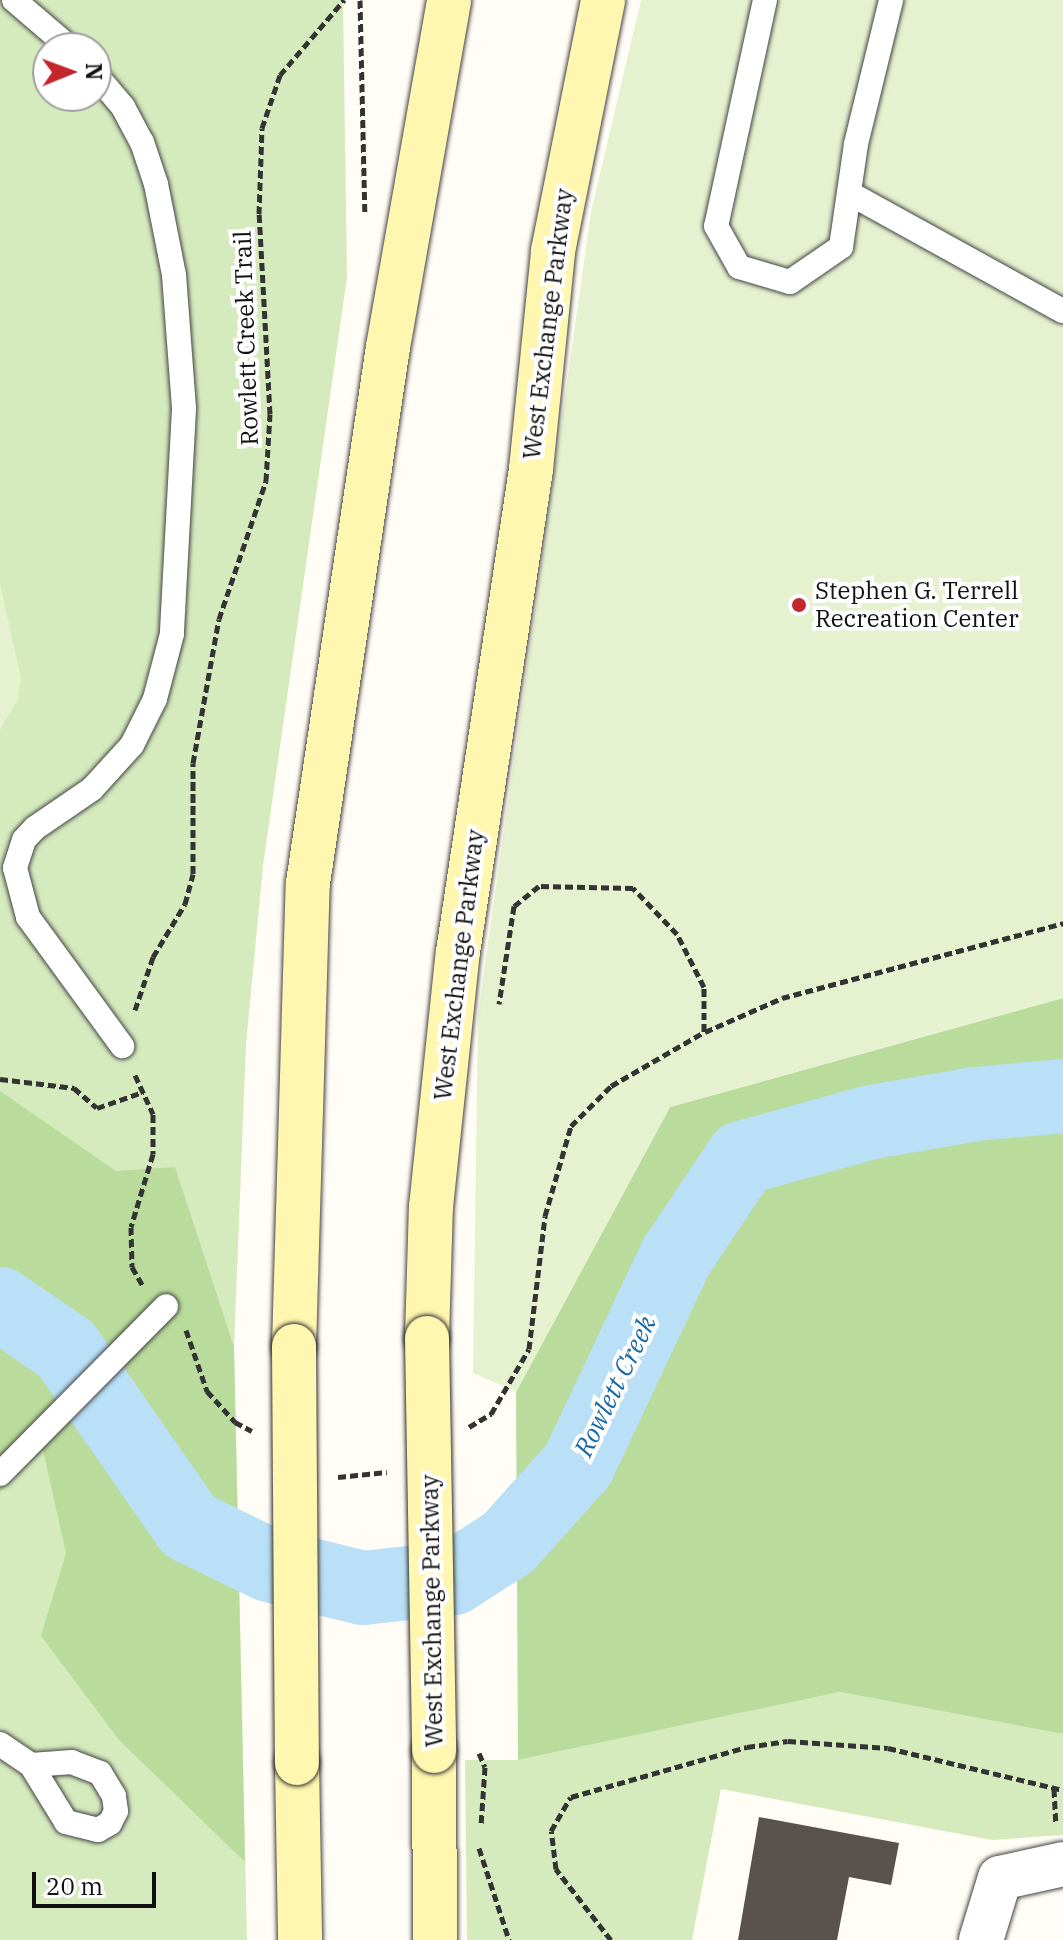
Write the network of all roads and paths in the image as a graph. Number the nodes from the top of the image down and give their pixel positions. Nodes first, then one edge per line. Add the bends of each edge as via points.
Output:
1 (14, 0) edge
2 (344, 0) edge
3 (449, 0) edge
4 (603, 0) edge
5 (765, 0) edge
6 (891, 0) edge
7 (51, 32) edge
8 (112, 94) edge
9 (849, 193) junction
10 (1063, 311) edge
11 (1063, 923) edge
12 (704, 1032) dead end
13 (122, 1046) junction
14 (0, 1079) edge
15 (166, 1306) dead end
16 (0, 1474) edge
17 (0, 1744) edge
18 (477, 1747) dead end
19 (31, 1765) dead end
20 (1063, 1790) edge
21 (1063, 1864) edge
22 (300, 1940) edge
23 (435, 1940) edge
24 (509, 1940) edge
25 (611, 1940) edge
26 (981, 1940) edge

1 - 7 lane
2 - 13 path, Rowlett Creek Trail via 280,75 262,128 259,214 270,414 266,481 219,619 193,763 193,874 185,904 153,957
3 - 22 main road, bridge via 385,362 308,883 294,1346
4 - 23 main road, West Exchange Parkway, bridge via 553,251 531,469 458,952 431,1207 427,1338
5 - 9 lane via 716,226 739,267 790,282 841,247
6 - 9 lane
8 - 13 lane via 142,142 174,275 184,424 172,634 155,699 132,745 92,789 35,828 24,840 15,868 28,917
9 - 10 lane
11 - 12 path via 782,998
13 - 14 path via 143,1092 97,1108 74,1088
15 - 16 lane
17 - 19 lane
18 - 24 path via 485,1767 479,1849
20 - 25 path via 888,1748 788,1741 747,1747 571,1797 551,1831 556,1869
21 - 26 street via 1000,1878

